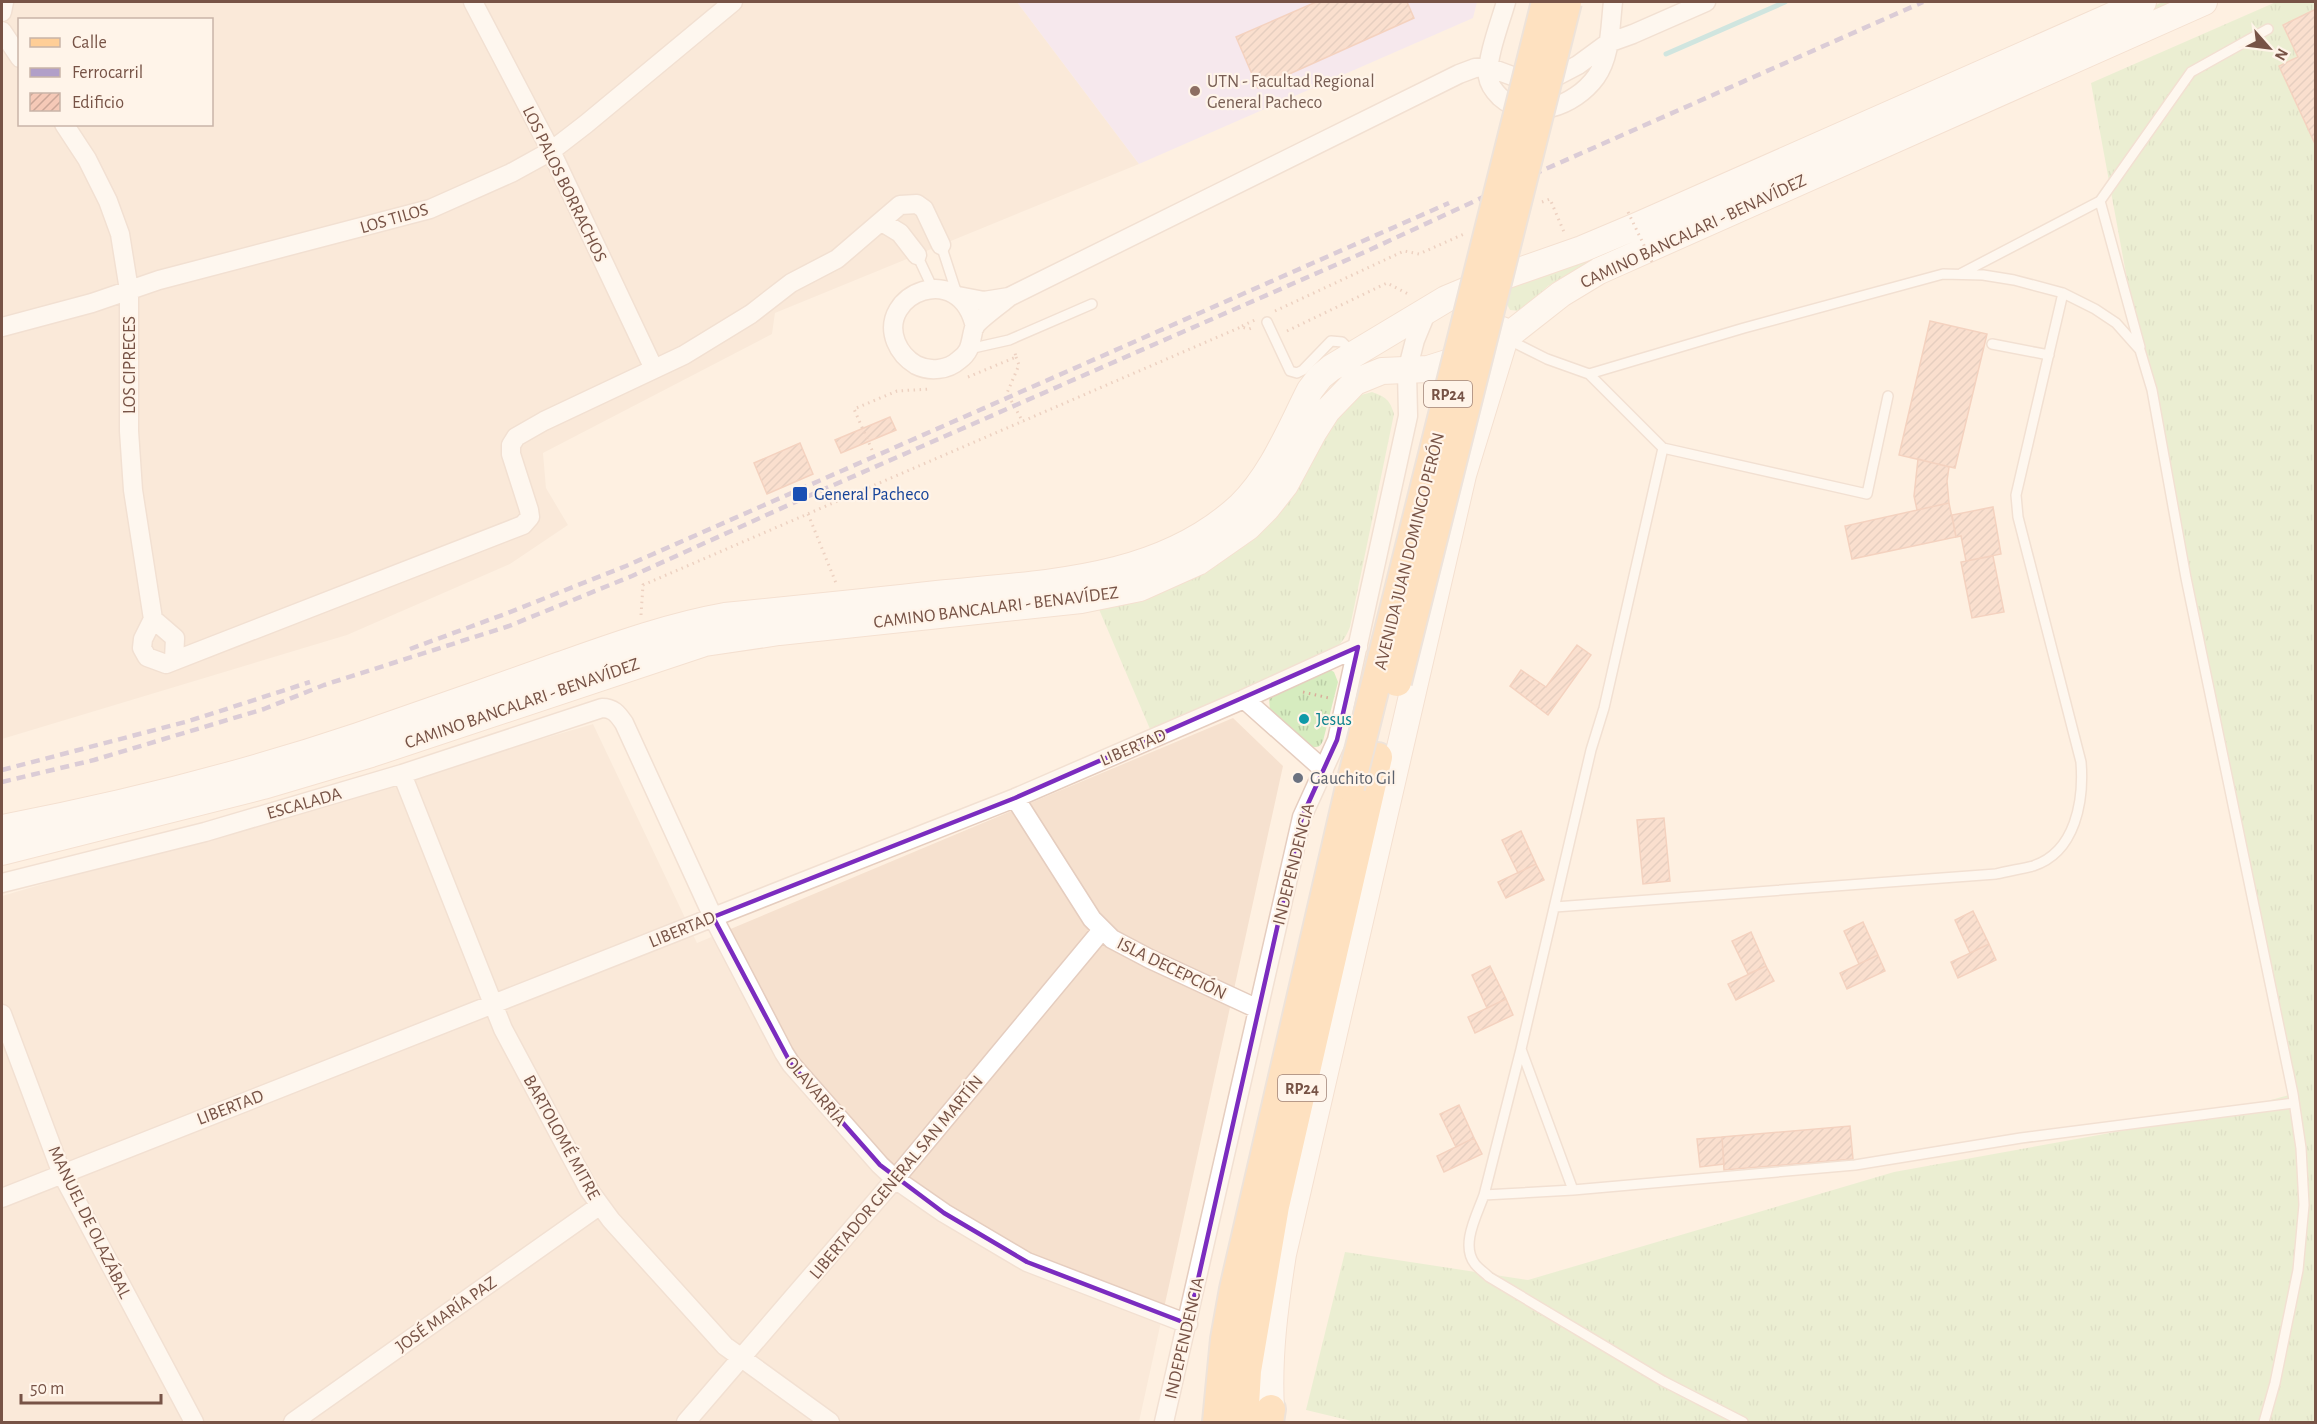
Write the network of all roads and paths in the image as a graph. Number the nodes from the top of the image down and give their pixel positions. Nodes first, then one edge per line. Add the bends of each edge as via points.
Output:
1 (4, 2) edge
2 (473, 2) edge
3 (733, 2) edge
4 (1506, 2) edge
5 (1546, 2) edge
6 (1568, 2) edge
7 (1613, 2) edge
8 (1706, 2) edge
9 (2143, 2) edge
10 (2204, 2) edge
11 (2, 12) edge
12 (2268, 29) dead end
13 (2, 31) edge
14 (1608, 43) junction
15 (18, 55) edge
16 (1488, 68) junction
17 (65, 126) edge
18 (551, 151) junction
19 (2100, 201) junction
20 (1539, 203) dead end
21 (1628, 212) dead end
22 (882, 222) junction
23 (1468, 232) dead end
24 (941, 245) joint
25 (1573, 253) junction
26 (917, 255) joint
27 (1653, 264) dead end
28 (1960, 274) junction
29 (1488, 282) junction
30 (933, 289) junction
31 (129, 290) junction
32 (2063, 293) junction
33 (958, 296) junction
34 (1009, 297) junction
35 (1092, 304) dead end
36 (1430, 309) junction
37 (1267, 317) junction
38 (2, 327) edge
39 (975, 327) junction
40 (1241, 327) junction
41 (1274, 337) junction
42 (1505, 338) junction
43 (1009, 340) junction
44 (1992, 344) dead end
45 (969, 349) junction
46 (2140, 350) junction
47 (1353, 354) junction
48 (2049, 355) junction
49 (1016, 357) junction
50 (654, 369) junction
51 (1407, 370) junction
52 (1589, 374) junction
53 (967, 378) dead end
54 (932, 389) dead end
55 (1888, 396) dead end
56 (1023, 422) junction
57 (1663, 448) junction
58 (872, 450) dead end
59 (808, 514) junction
60 (845, 604) junction
61 (153, 619) junction
62 (640, 638) junction
63 (1358, 647) junction
64 (174, 660) junction
65 (1296, 691) dead end
66 (1244, 699) junction
67 (1345, 702) junction
68 (602, 708) joint
69 (1324, 770) junction
70 (402, 774) junction
71 (1015, 798) junction
72 (2, 828) edge
73 (2, 852) edge
74 (2, 883) edge
75 (1555, 907) junction
76 (713, 917) junction
77 (1102, 930) junction
78 (492, 1004) junction
79 (1258, 1010) junction
80 (2, 1014) edge
81 (1521, 1049) junction
82 (2294, 1103) junction
83 (62, 1174) junction
84 (896, 1179) junction
85 (1573, 1190) junction
86 (1484, 1195) junction
87 (2, 1198) edge
88 (599, 1206) junction
89 (1188, 1324) junction
90 (742, 1359) junction
91 (1272, 1418) edge
92 (194, 1422) edge
93 (293, 1422) edge
94 (686, 1422) edge
95 (830, 1422) edge
96 (1164, 1422) edge
97 (1218, 1422) edge
98 (1244, 1422) edge
99 (1743, 1422) edge
100 (2264, 1422) edge

1 - 11 street
2 - 18 street, LOS PALOS BORRACHOS
3 - 18 street, LOS TILOS
4 - 16 street
5 - 97 main road, AVENIDA JUAN DOMINGO PERÓN / RP24, bridge via 1350,787 1234,1289
6 - 98 main road, RP24, bridge via 1378,757 1275,1206 1248,1361
7 - 14 street
8 - 14 street
9 - 25 main road, CAMINO BANCALARI - BENAVÍDEZ
10 - 42 main road, CAMINO BANCALARI - BENAVÍDEZ via 1599,271 1561,294
12 - 19 lane via 2191,72
13 - 15 street
14 - 16 street via 1568,71 1538,80
14 - 16 street via 1595,78 1571,98 1549,109 1526,110 1508,104 1488,81
16 - 34 street via 1459,74
17 - 31 street, LOS CIPRECES via 108,201 120,234
18 - 31 street, LOS TILOS via 430,209
18 - 50 street, LOS PALOS BORRACHOS
19 - 28 lane
19 - 46 lane
20 - 25 path via 1550,199
21 - 27 path, bridge
22 - 24 street via 900,205 916,204 924,209
22 - 26 street via 900,232
22 - 50 street via 837,259 791,283 717,336
23 - 37 path via 1419,254 1404,251
24 - 33 lane
25 - 29 main road, CAMINO BANCALARI - BENAVÍDEZ
26 - 30 lane
28 - 32 lane via 2014,280
28 - 52 lane via 1917,279
29 - 36 main road, CAMINO BANCALARI - BENAVÍDEZ
29 - 42 main road
30 - 33 street
30 - 45 street via 920,291 898,309 894,337 899,350 921,368 935,370 961,360
31 - 38 street, LOS TILOS
31 - 61 street, LOS CIPRECES via 133,478
32 - 46 lane via 2116,323
32 - 48 lane
33 - 34 street via 984,301
33 - 39 street via 966,304
34 - 39 street
35 - 43 lane
36 - 41 path via 1387,283
36 - 47 main road, CAMINO BANCALARI - BENAVÍDEZ
36 - 51 street, INDEPENDENCIA via 1415,340
37 - 40 path
37 - 40 path via 1249,329
37 - 41 lane
39 - 45 street
40 - 56 path
41 - 47 lane via 1290,371 1297,373 1331,340 1342,342
42 - 51 main road, CAMINO BANCALARI - BENAVÍDEZ via 1441,367
42 - 52 lane
42 - 91 main road via 1463,475 1283,1254 1271,1352
43 - 45 lane
43 - 49 path
44 - 48 lane
46 - 82 lane via 2152,390 2186,578
47 - 60 main road, CAMINO BANCALARI - BENAVÍDEZ via 1320,377 1260,481 1240,505 1182,547 1126,569 1093,576
48 - 75 lane via 2016,495 2018,517 2081,762 2080,809 2070,834 2053,854 2035,865 1996,874
49 - 53 path
49 - 56 path via 1019,365 1007,393
50 - 64 street via 516,437 511,454 530,517 523,525
51 - 63 street, INDEPENDENCIA via 1408,416
51 - 73 main road, CAMINO BANCALARI - BENAVÍDEZ via 1382,371 1355,382 1327,411 1268,508 1198,562 1140,588 1081,600 705,643 274,783
52 - 57 lane
54 - 58 path via 897,391 854,409
55 - 57 lane via 1867,494
56 - 59 path
57 - 75 lane
59 - 60 path
59 - 62 path via 643,585
60 - 62 main road, CAMINO BANCALARI - BENAVÍDEZ via 726,616
61 - 64 street via 175,638
61 - 64 street via 142,648 147,657 166,664
62 - 72 main road, CAMINO BANCALARI - BENAVÍDEZ via 356,737 236,773
63 - 66 street, LIBERTAD
63 - 67 street, INDEPENDENCIA
65 - 67 path
66 - 69 street
66 - 71 street, LIBERTAD
67 - 69 street, INDEPENDENCIA via 1337,740
68 - 70 street, ESCALADA
68 - 76 street, OLAVARRÍA via 614,710 624,723
69 - 79 street, INDEPENDENCIA via 1302,817
70 - 74 street, ESCALADA via 205,832
70 - 78 street, BARTOLOMÉ MITRE
71 - 76 street, LIBERTAD
71 - 77 street, ISLA DECEPCIÓN
75 - 81 lane
76 - 78 street, LIBERTAD
76 - 84 street, OLAVARRÍA via 791,1064
77 - 79 street, ISLA DECEPCIÓN via 1141,954
77 - 84 street, LIBERTADOR GENERAL SAN MARTÍN
78 - 83 street, LIBERTAD
78 - 88 street, BARTOLOMÉ MITRE
79 - 89 street, INDEPENDENCIA
80 - 83 street, MANUEL DE OLAZÁBAL
81 - 85 lane
81 - 86 lane
82 - 85 lane via 2021,1138 1855,1165
82 - 100 lane via 2304,1205 2298,1270
83 - 87 street, LIBERTAD
83 - 92 street, MANUEL DE OLAZÁBAL
84 - 89 street, OLAVARRÍA via 944,1213 1027,1262
84 - 90 street, LIBERTADOR GENERAL SAN MARTÍN
85 - 86 lane
86 - 99 lane via 1469,1250 1474,1263 1489,1278 1663,1381
88 - 90 street, BARTOLOMÉ MITRE via 720,1340
88 - 93 street, JOSÉ MARÍA PAZ
89 - 96 street, INDEPENDENCIA
90 - 94 street, LIBERTADOR GENERAL SAN MARTÍN
90 - 95 street, BARTOLOMÉ MITRE

